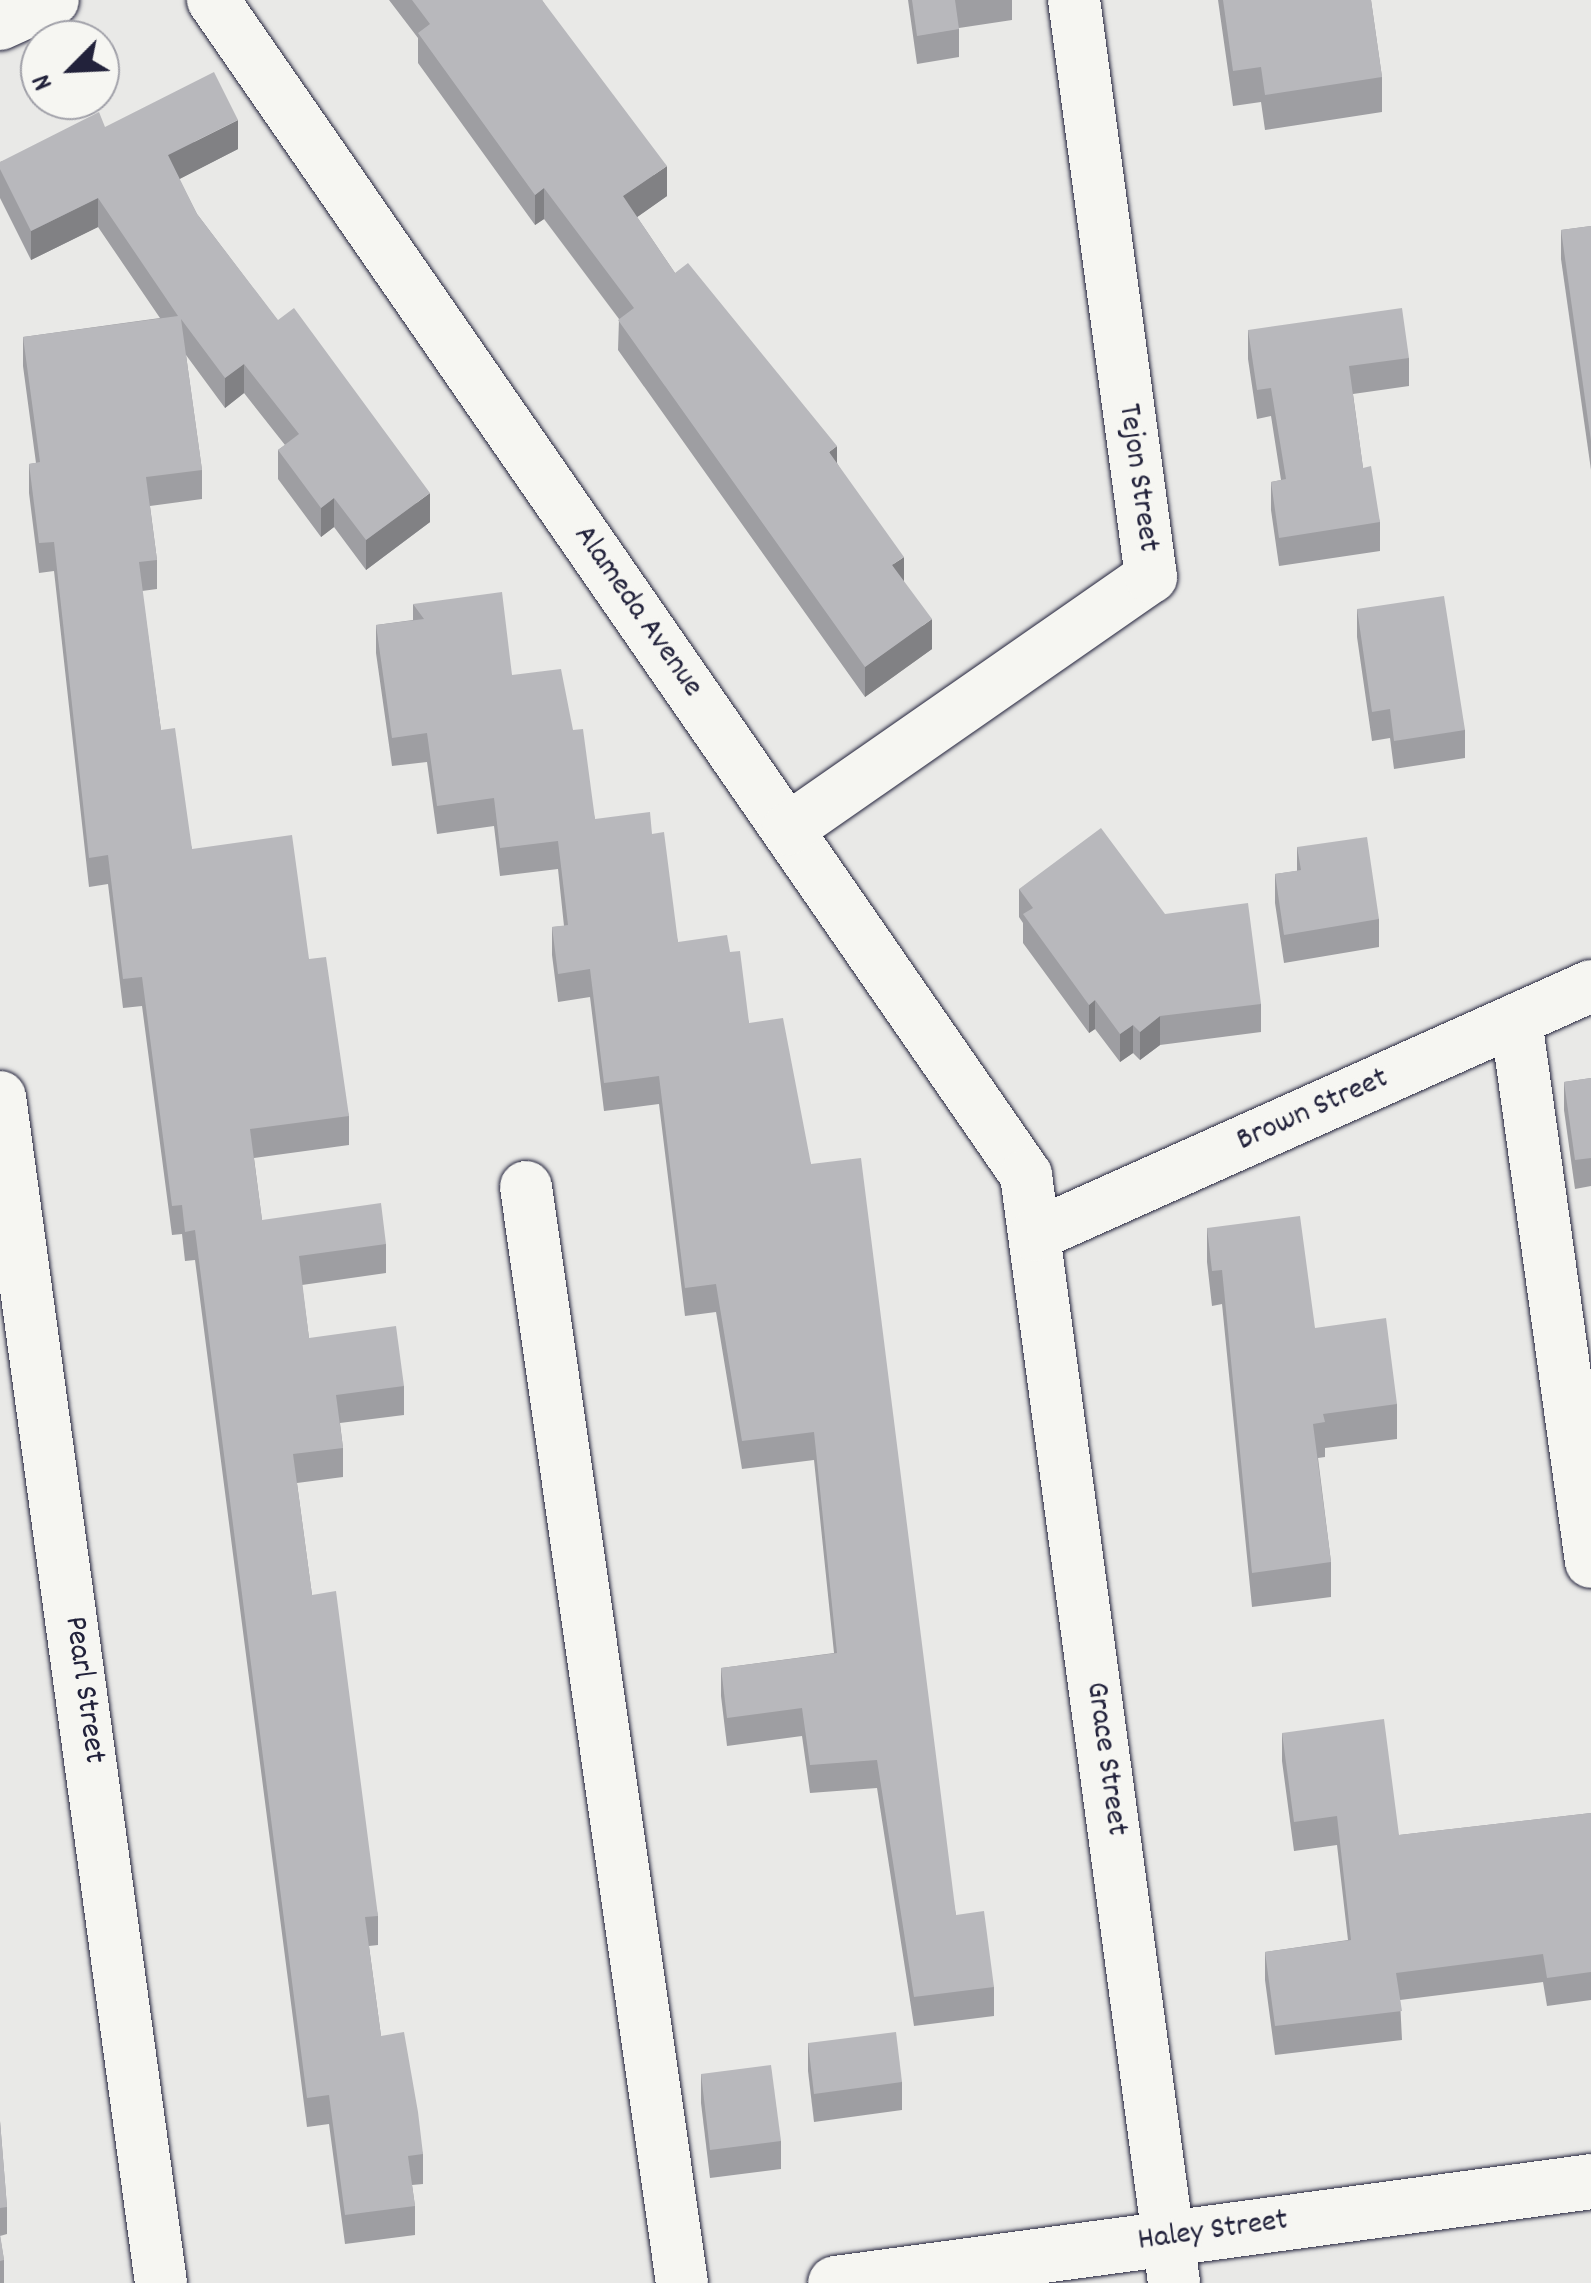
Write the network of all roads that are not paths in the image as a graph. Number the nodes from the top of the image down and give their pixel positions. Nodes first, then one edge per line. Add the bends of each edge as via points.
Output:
1 (53, 0) edge
2 (213, 0) edge
3 (1074, 0) edge
4 (0, 24) edge
5 (788, 829) junction
6 (1591, 986) edge
7 (1516, 1020) junction
8 (0, 1097) edge
9 (526, 1187) dead end
10 (1036, 1236) junction
11 (1591, 1562) edge
12 (1591, 2182) edge
13 (1171, 2261) edge
14 (162, 2283) edge
15 (682, 2283) edge
16 (834, 2283) edge

1 - 4 street
2 - 5 street, Alameda Avenue
3 - 5 street, Tejon Street via 1150,577
5 - 10 street, Alameda Avenue via 1026,1175
6 - 7 street, Brown Street
7 - 10 street, Brown Street
7 - 11 street
8 - 14 street, Pearl Street
9 - 15 street
10 - 13 street, Grace Street
12 - 13 main road, Haley Street
13 - 16 main road, Haley Street

